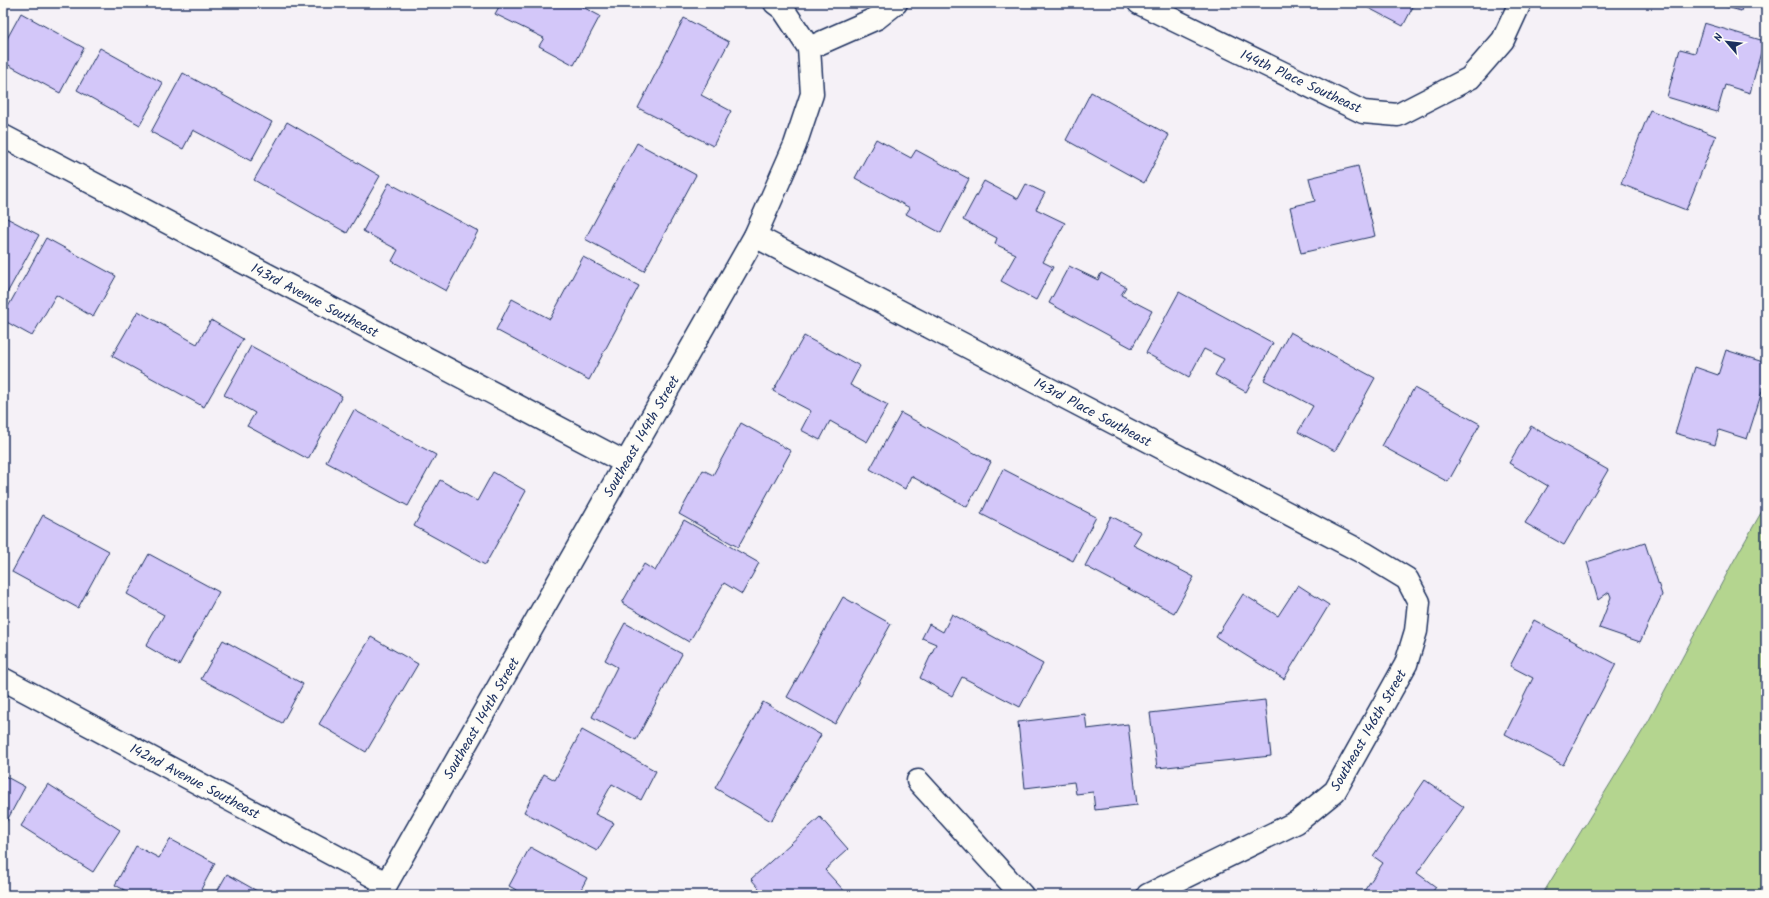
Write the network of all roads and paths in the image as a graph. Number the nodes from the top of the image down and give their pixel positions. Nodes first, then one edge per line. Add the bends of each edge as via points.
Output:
1 (775, 3) edge
2 (896, 3) edge
3 (1139, 3) edge
4 (1520, 3) edge
5 (809, 48) junction
6 (3, 136) edge
7 (755, 236) junction
8 (626, 463) junction
9 (1419, 602) joint
10 (3, 679) edge
11 (918, 781) dead end
12 (383, 889) edge
13 (1022, 895) edge
14 (1148, 895) edge

1 - 5 street via 783,9
2 - 5 street via 877,18
3 - 4 street, 144th Place Southeast via 1363,112 1398,115 1470,78 1503,40
5 - 7 street, Southeast 144th Street via 812,94 795,145
6 - 8 street, 143rd Avenue Southeast
7 - 8 street, Southeast 144th Street
7 - 9 street, 143rd Place Southeast via 1364,553 1408,579
8 - 12 street, Southeast 144th Street
9 - 14 street, Southeast 146th Street via 1416,631 1406,664 1335,791 1297,822
10 - 12 street, 142nd Avenue Southeast
11 - 13 street

